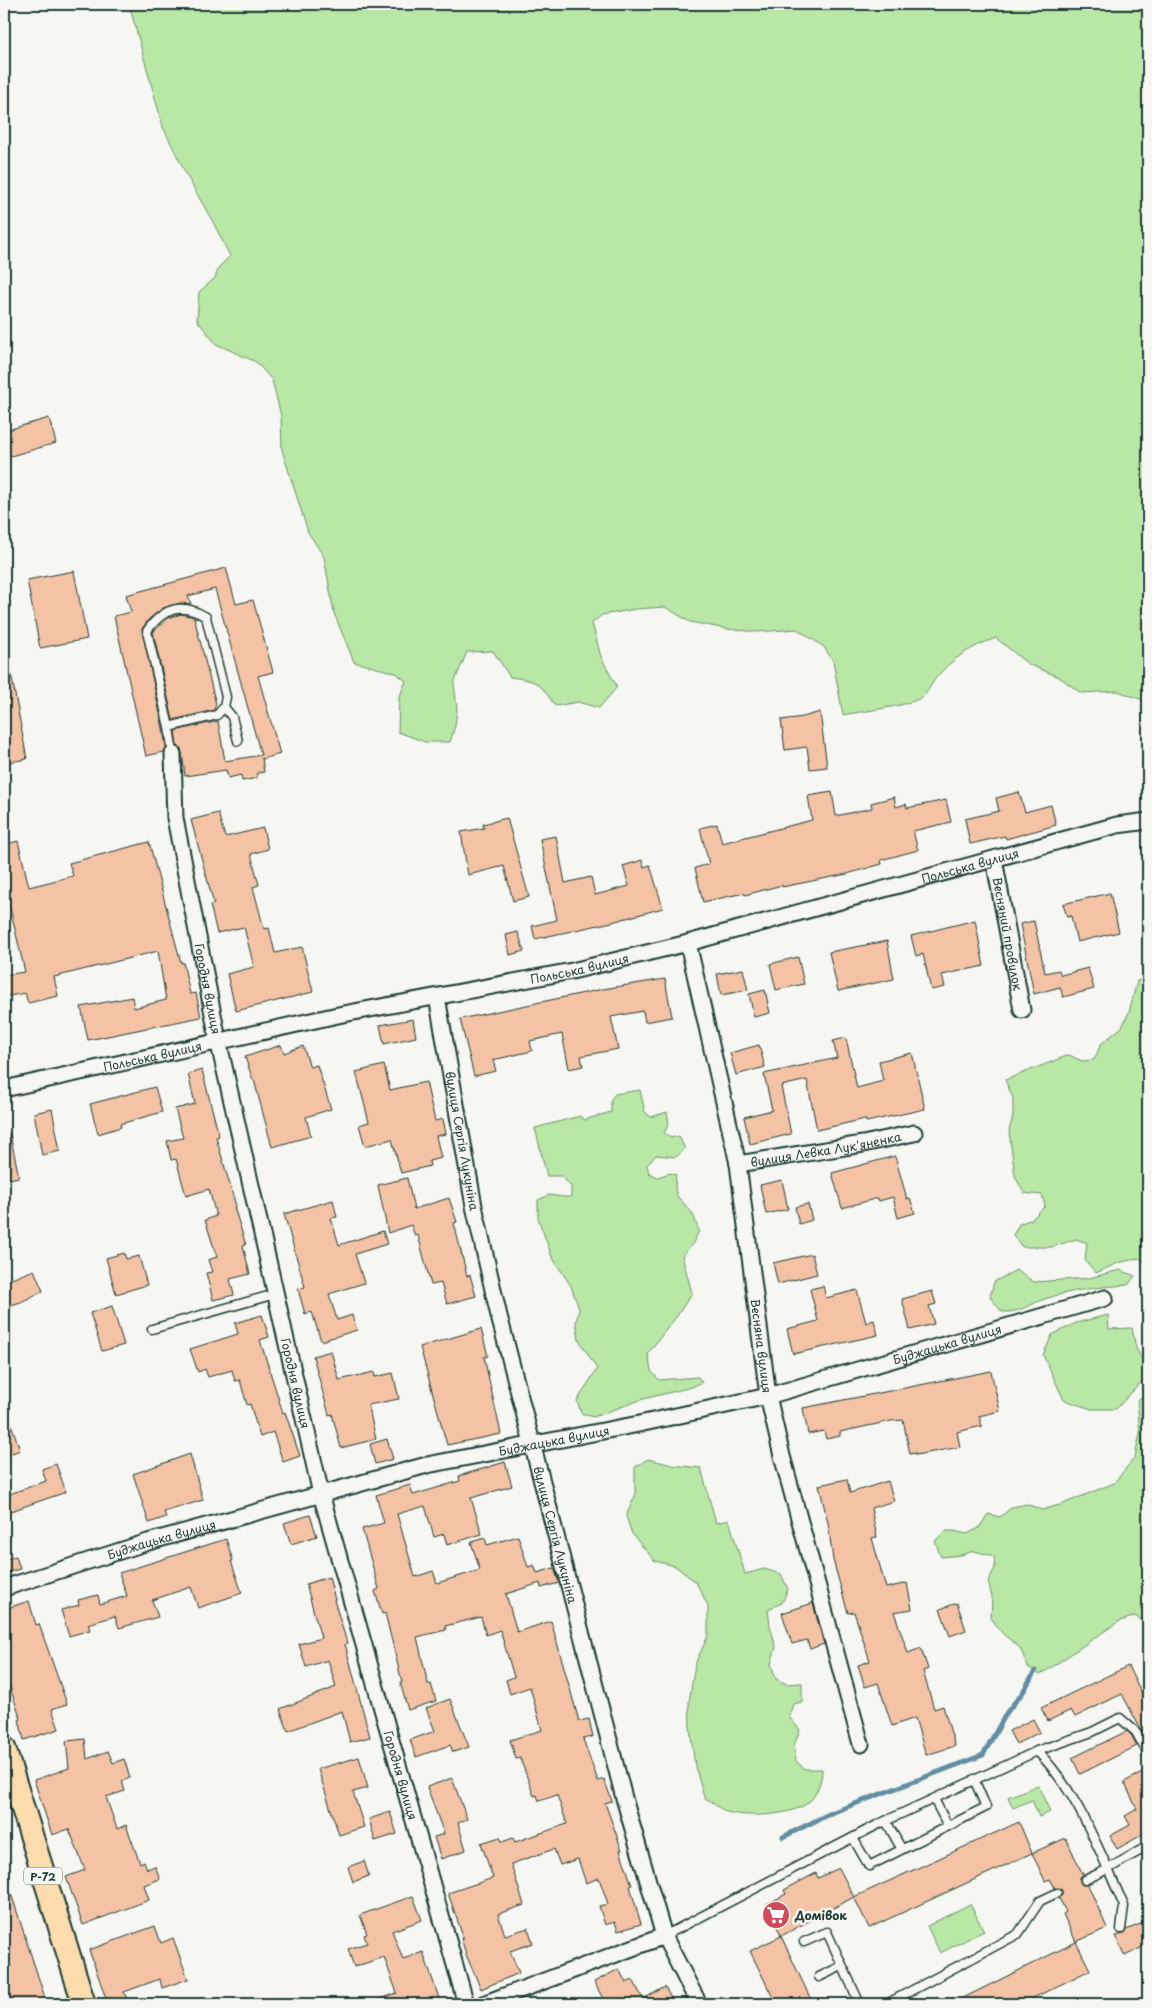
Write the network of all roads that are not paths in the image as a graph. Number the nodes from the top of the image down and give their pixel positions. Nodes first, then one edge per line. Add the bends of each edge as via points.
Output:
1 (224, 707) junction
2 (169, 727) junction
3 (238, 741) dead end
4 (173, 754) joint
5 (1148, 820) edge
6 (994, 859) junction
7 (688, 942) junction
8 (437, 997) junction
9 (1022, 1010) dead end
10 (218, 1040) junction
11 (4, 1089) edge
12 (914, 1133) dead end
13 (738, 1164) junction
14 (275, 1294) junction
15 (1105, 1298) dead end
16 (152, 1329) dead end
17 (768, 1396) junction
18 (533, 1444) junction
19 (321, 1494) junction
20 (4, 1588) edge
21 (861, 1744) dead end
22 (4, 1748) edge
23 (1038, 1751) junction
24 (1148, 1754) edge
25 (974, 1779) junction
26 (934, 1799) junction
27 (886, 1821) junction
28 (948, 1826) junction
29 (853, 1838) junction
30 (1148, 1846) edge
31 (901, 1848) junction
32 (1108, 1869) junction
33 (1086, 1880) dead end
34 (1057, 1893) dead end
35 (1121, 1929) dead end
36 (664, 1936) junction
37 (804, 1942) dead end
38 (842, 1966) junction
39 (819, 1977) dead end
40 (84, 2004) edge
41 (466, 2004) edge
42 (483, 2004) edge
43 (699, 2004) edge
44 (860, 2004) edge
45 (889, 2004) edge

1 - 2 lane via 217,715
1 - 2 lane via 226,697 206,618 194,610 172,609 156,619 147,631
1 - 3 lane via 232,717
2 - 4 lane
4 - 10 street, Городня вулиця via 176,818
5 - 6 street, Польська вулиця via 1117,825
6 - 7 street, Польська вулиця
6 - 9 street, Весняний провулок
7 - 8 street, Польська вулиця via 572,971
7 - 13 street, Весняна вулиця
8 - 10 street, Польська вулиця
8 - 18 street, вулиця Сергія Лукуніна via 474,1206
10 - 11 street, Польська вулиця
10 - 14 street, Городня вулиця
12 - 13 street, вулиця Левка Лук'яненка
13 - 17 street, Весняна вулиця
14 - 16 lane
14 - 19 street, Городня вулиця
15 - 17 street, Буджацька вулиця
17 - 18 street, Буджацька вулиця
17 - 21 street, Весняна вулиця
18 - 19 street, Буджацька вулиця via 427,1465
18 - 36 street, вулиця Сергія Лукуніна via 619,1780
19 - 20 street, Буджацька вулиця via 148,1542
19 - 41 street, Городня вулиця
22 - 40 main road, Р-72
23 - 24 lane via 1092,1732 1120,1718 1136,1732
23 - 25 lane
23 - 32 lane via 1055,1769
25 - 26 lane
25 - 28 lane via 986,1807
26 - 27 lane
26 - 28 lane
27 - 29 lane
27 - 31 lane
28 - 31 lane
29 - 31 lane via 869,1866
29 - 36 lane
30 - 32 lane
32 - 33 lane
32 - 35 lane via 1124,1906
34 - 45 lane via 1040,1901 1018,1934
36 - 42 street
36 - 43 street, вулиця Сергія Лукуніна
37 - 38 lane via 827,1932
38 - 39 lane
38 - 44 lane

